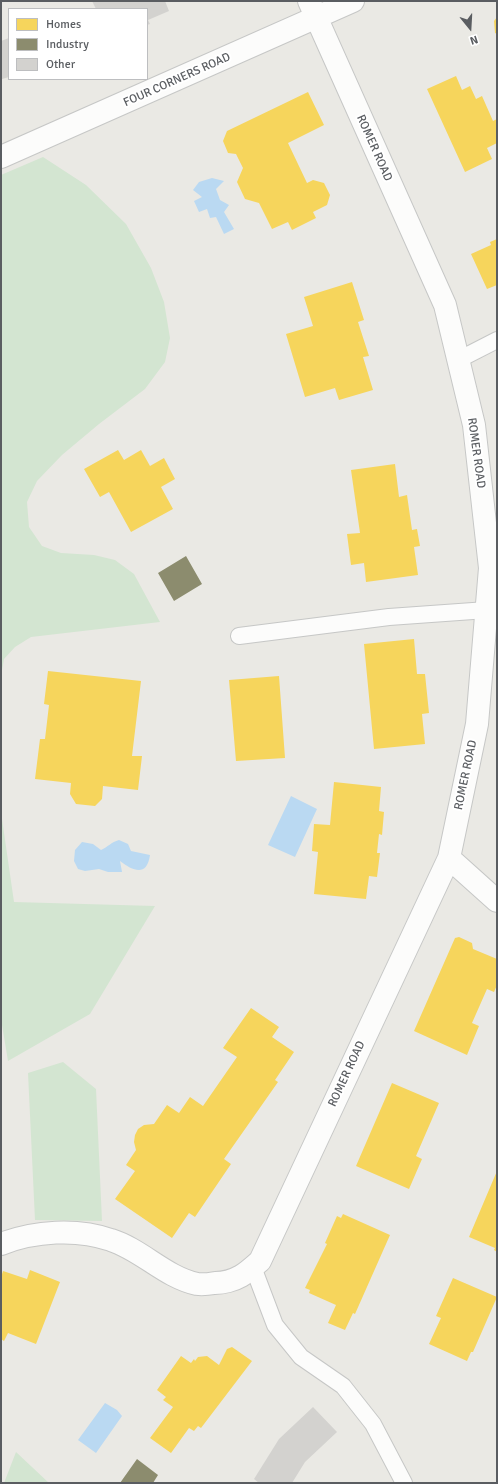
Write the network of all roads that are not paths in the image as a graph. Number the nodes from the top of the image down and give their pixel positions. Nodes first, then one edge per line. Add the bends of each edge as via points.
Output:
1 (353, 1) edge
2 (312, 10) edge
3 (1, 157) edge
4 (497, 340) edge
5 (458, 360) junction
6 (487, 610) junction
7 (239, 636) dead end
8 (449, 858) junction
9 (497, 901) edge
10 (1, 1244) edge
11 (253, 1266) junction
12 (404, 1483) edge

1 - 2 street, FOUR CORNERS ROAD
2 - 3 street, FOUR CORNERS ROAD
2 - 5 street, ROMER ROAD via 445,305
4 - 5 lane
5 - 6 street, ROMER ROAD via 476,441 490,568
6 - 7 lane via 389,618
6 - 8 street, ROMER ROAD via 478,724
8 - 9 street
8 - 11 street, ROMER ROAD via 260,1261
10 - 11 street, ROMER ROAD via 49,1232 103,1238 145,1256 180,1279 198,1284 222,1283 240,1276
11 - 12 lane via 275,1325 302,1357 343,1386 373,1424

